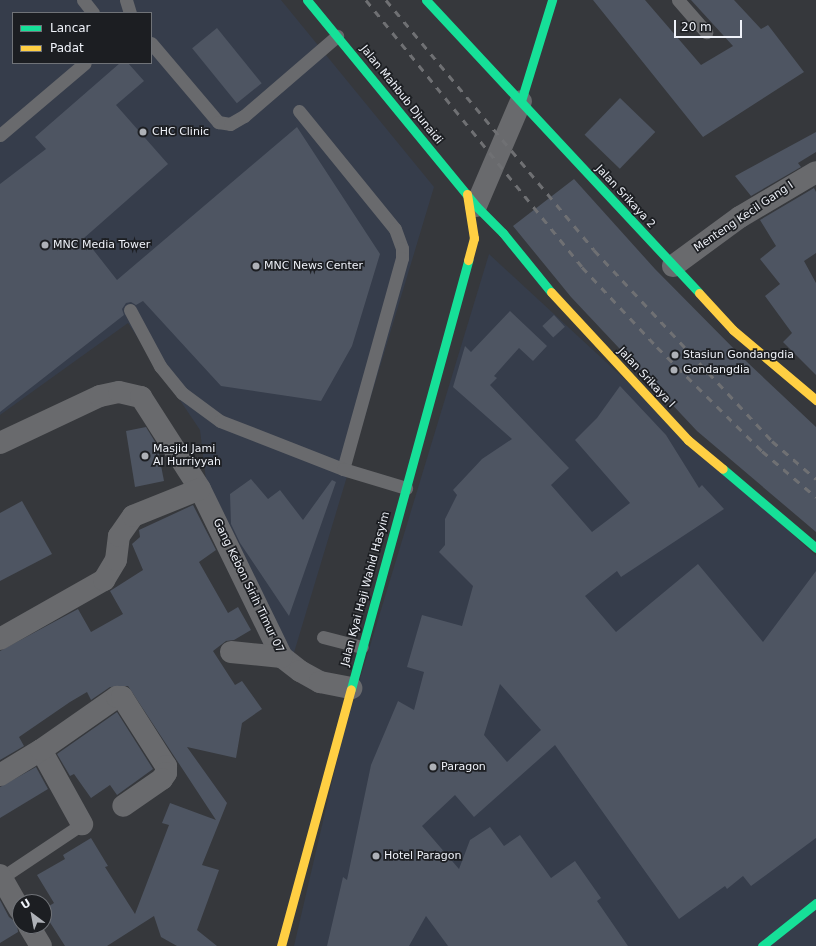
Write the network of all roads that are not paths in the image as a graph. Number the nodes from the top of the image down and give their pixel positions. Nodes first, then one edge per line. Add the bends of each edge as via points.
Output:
1 (83, 0) edge
2 (126, 0) edge
3 (307, 0) edge
4 (426, 0) edge
5 (552, 0) edge
6 (678, 0) edge
7 (92, 12) edge
8 (130, 12) edge
9 (706, 32) dead end
10 (337, 36) junction
11 (152, 44) edge
12 (84, 64) edge
13 (521, 101) junction
14 (299, 112) dead end
15 (0, 135) edge
16 (816, 172) edge
17 (472, 200) junction
18 (503, 233) junction
19 (474, 238) junction
20 (673, 266) junction
21 (130, 310) dead end
22 (816, 400) edge
23 (0, 443) edge
24 (343, 469) junction
25 (200, 488) junction
26 (406, 488) junction
27 (816, 548) edge
28 (323, 636) dead end
29 (0, 639) edge
30 (362, 647) junction
31 (231, 652) dead end
32 (282, 657) junction
33 (351, 688) junction
34 (41, 750) junction
35 (0, 775) edge
36 (123, 806) dead end
37 (82, 824) joint
38 (1, 877) edge
39 (12, 896) edge
40 (816, 904) edge
41 (34, 934) edge
42 (770, 943) edge
43 (41, 946) edge
44 (281, 946) edge

1 - 7 lane
2 - 8 lane
3 - 10 street, Jalan Mahbub Djunaidi
4 - 13 street, Jalan Srikaya 2
5 - 13 street
6 - 9 lane
10 - 11 lane via 244,116 230,124 218,122
10 - 17 street, Jalan Mahbub Djunaidi
12 - 15 lane
13 - 17 street
13 - 20 street, Jalan Srikaya 2
14 - 24 lane via 394,229 402,248 402,258
16 - 20 street, Menteng Kecil Gang I via 740,217
17 - 18 street, Jalan Srikaya I
17 - 19 street
18 - 19 street via 485,230
18 - 27 street, Jalan Srikaya I via 562,305 688,440
19 - 26 street, Jalan Kyai Haji Wahid Hasyim
20 - 22 street, Jalan Srikaya 2 via 734,330
21 - 24 lane via 160,366 182,393 220,421
23 - 25 street, Gang Kebon Sirih Timur 07 via 100,396 119,392 140,397
24 - 26 lane
25 - 29 street via 133,516 119,536 116,560 104,580
25 - 32 street, Gang Kebon Sirih Timur 07
26 - 30 street, Jalan Kyai Haji Wahid Hasyim
28 - 30 lane
30 - 33 street, Jalan Kyai Haji Wahid Hasyim
31 - 32 street
32 - 33 street, Gang Kebon Sirih Timur 07 via 320,682
33 - 44 street, Jalan Kyai Haji Wahid Hasyim
34 - 35 street
34 - 36 street via 117,697 122,697 166,766 166,773 162,779
34 - 37 street
37 - 38 lane
38 - 39 street
40 - 42 street
41 - 43 street

